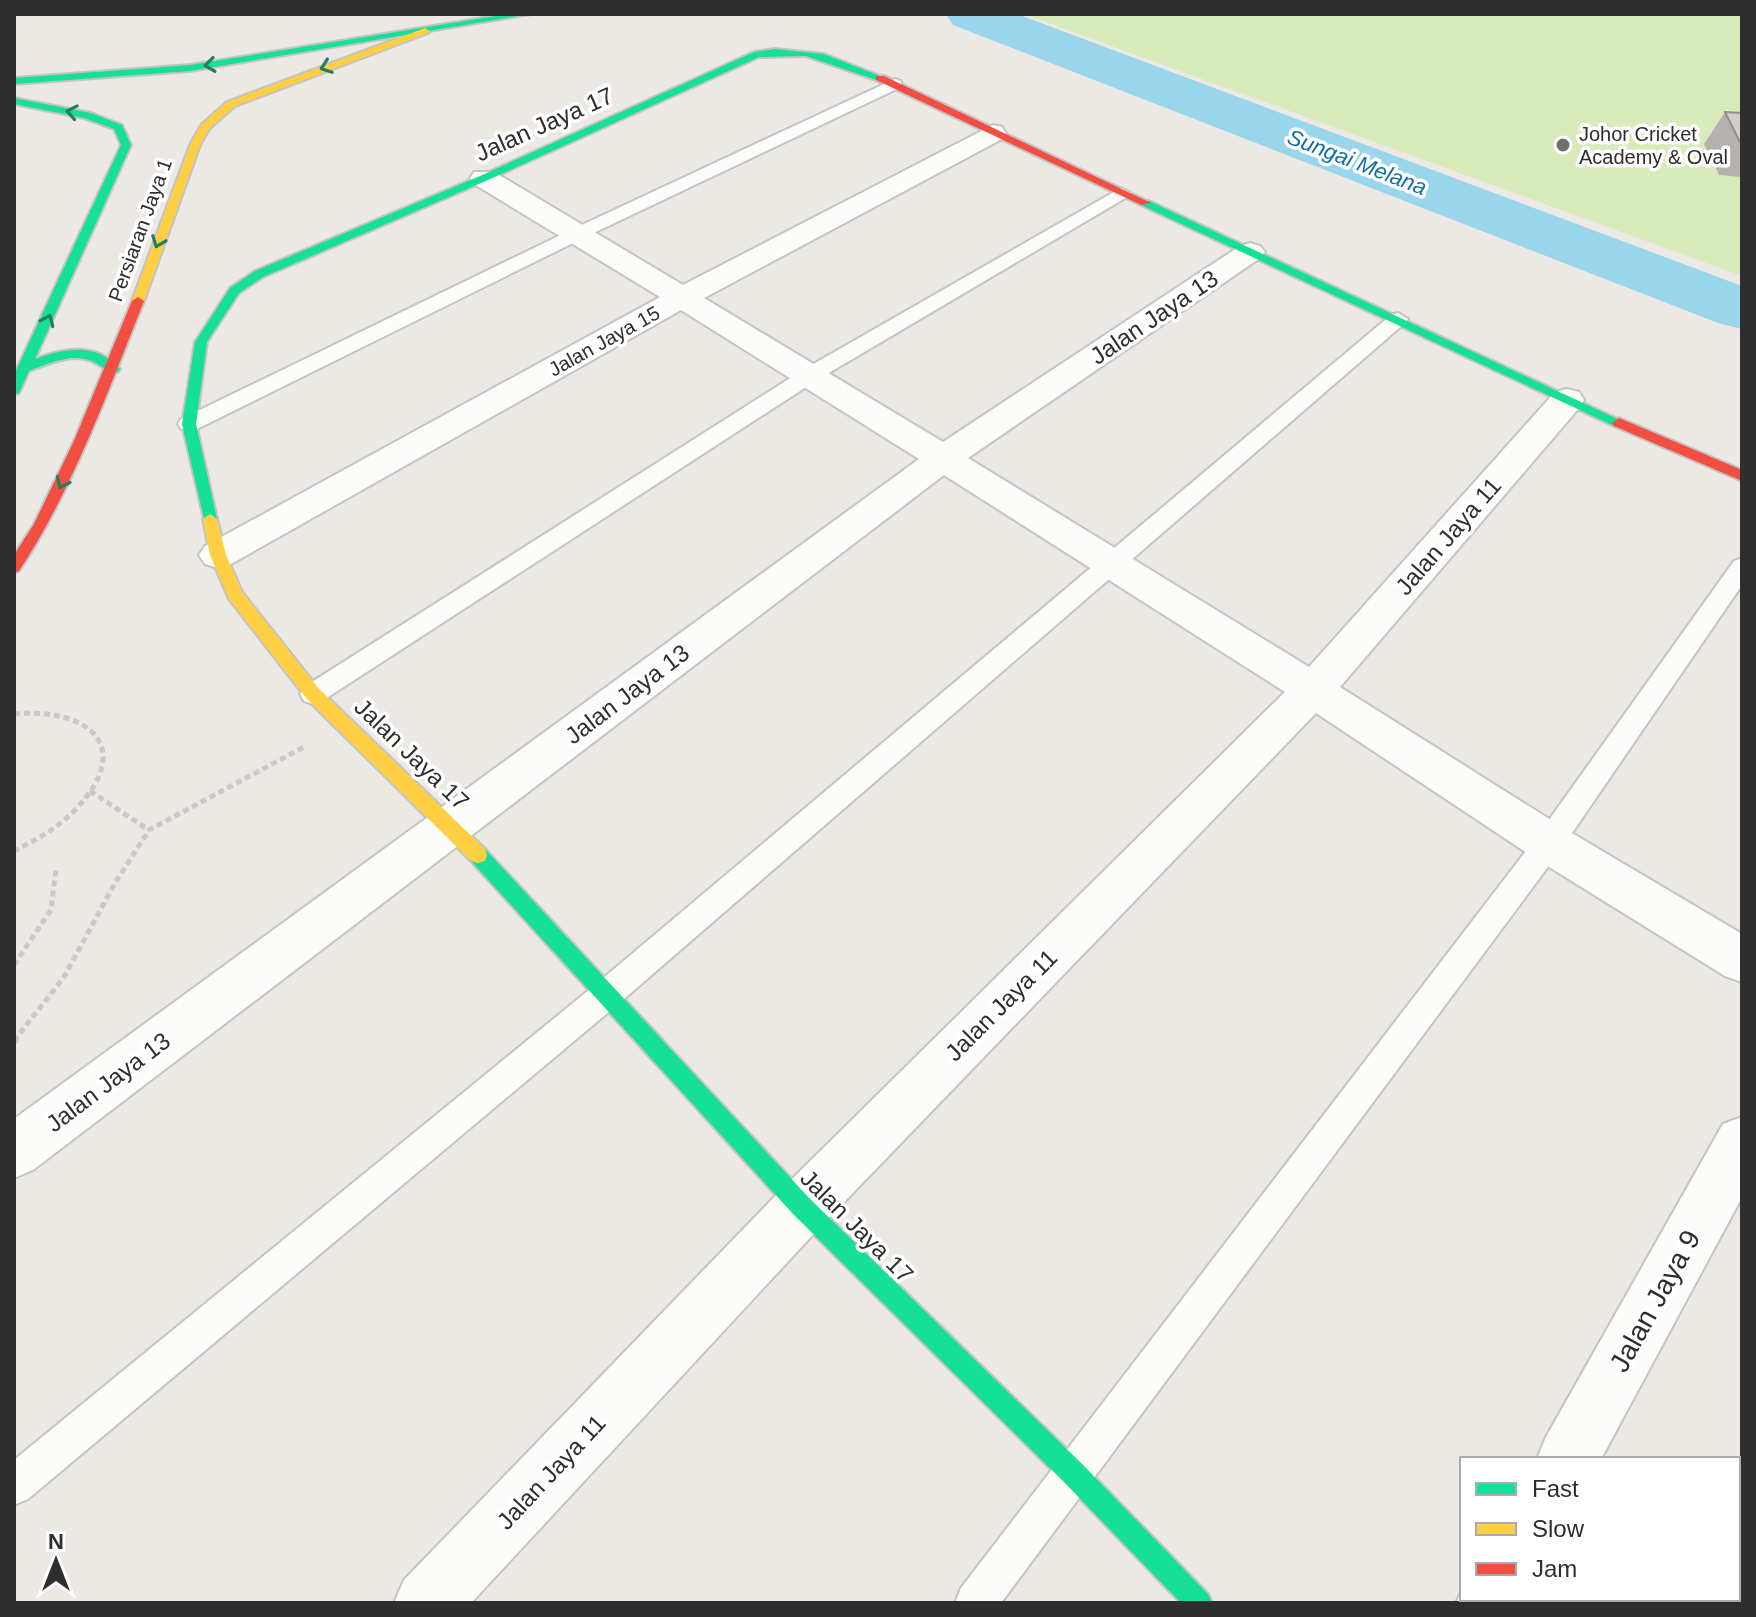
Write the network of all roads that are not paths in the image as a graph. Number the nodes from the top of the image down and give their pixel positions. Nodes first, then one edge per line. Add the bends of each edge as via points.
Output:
1 (526, 14) edge
2 (425, 31) junction
3 (14, 81) edge
4 (895, 84) junction
5 (14, 101) edge
6 (993, 133) junction
7 (484, 178) junction
8 (1121, 193) junction
9 (575, 235) junction
10 (1250, 252) junction
11 (681, 298) junction
12 (1398, 319) junction
13 (26, 368) junction
14 (113, 369) junction
15 (810, 375) junction
16 (14, 390) edge
17 (1567, 400) junction
18 (189, 424) junction
19 (941, 460) junction
20 (1742, 476) edge
21 (218, 555) junction
22 (1111, 564) junction
23 (14, 567) edge
24 (1742, 567) edge
25 (1313, 690) junction
26 (313, 694) junction
27 (451, 825) junction
28 (1549, 843) junction
29 (1742, 960) edge
30 (606, 995) junction
31 (1742, 1143) edge
32 (14, 1151) edge
33 (802, 1207) junction
34 (1569, 1457) edge
35 (1073, 1473) junction
36 (14, 1485) edge
37 (427, 1603) edge
38 (976, 1603) edge
39 (1199, 1603) edge

1 - 2 street
2 -> 3 street via 190,68
2 -> 14 street, Persiaran Jaya 1 via 231,104 205,127
4 - 6 street
4 - 7 street, Jalan Jaya 17 via 819,54 757,54
4 - 9 lane
13 -> 5 street, Persiaran Jaya 1 via 126,145 118,127 87,115
6 - 8 street
6 - 11 street, Jalan Jaya 15
7 - 9 street
7 - 18 street, Jalan Jaya 17 via 259,274 234,291 201,342
8 - 10 street
8 - 15 lane
9 - 11 street
9 - 18 lane
10 - 12 street
10 - 19 street, Jalan Jaya 13
11 - 15 street
11 - 21 street, Jalan Jaya 15
12 - 17 street
12 - 22 lane
13 - 14 street via 53,356 94,352 105,356
13 - 16 street, Persiaran Jaya 1
14 -> 23 street, Persiaran Jaya 1 via 40,527
15 - 19 street
15 - 26 lane
17 - 20 street
17 - 25 street, Jalan Jaya 11
18 - 21 street, Jalan Jaya 17
19 - 22 street
19 - 27 street, Jalan Jaya 13
21 - 26 street, Jalan Jaya 17 via 235,595
22 - 25 street
22 - 30 lane
24 - 28 lane
25 - 28 street
25 - 33 street, Jalan Jaya 11
26 - 27 street, Jalan Jaya 17
27 - 30 street, Jalan Jaya 17
27 - 32 street, Jalan Jaya 13
28 - 29 street
28 - 35 lane
30 - 33 street, Jalan Jaya 17
30 - 36 lane
31 - 34 street, Jalan Jaya 9
33 - 35 street, Jalan Jaya 17
33 - 37 street, Jalan Jaya 11
35 - 38 lane
35 - 39 street, Jalan Jaya 17

